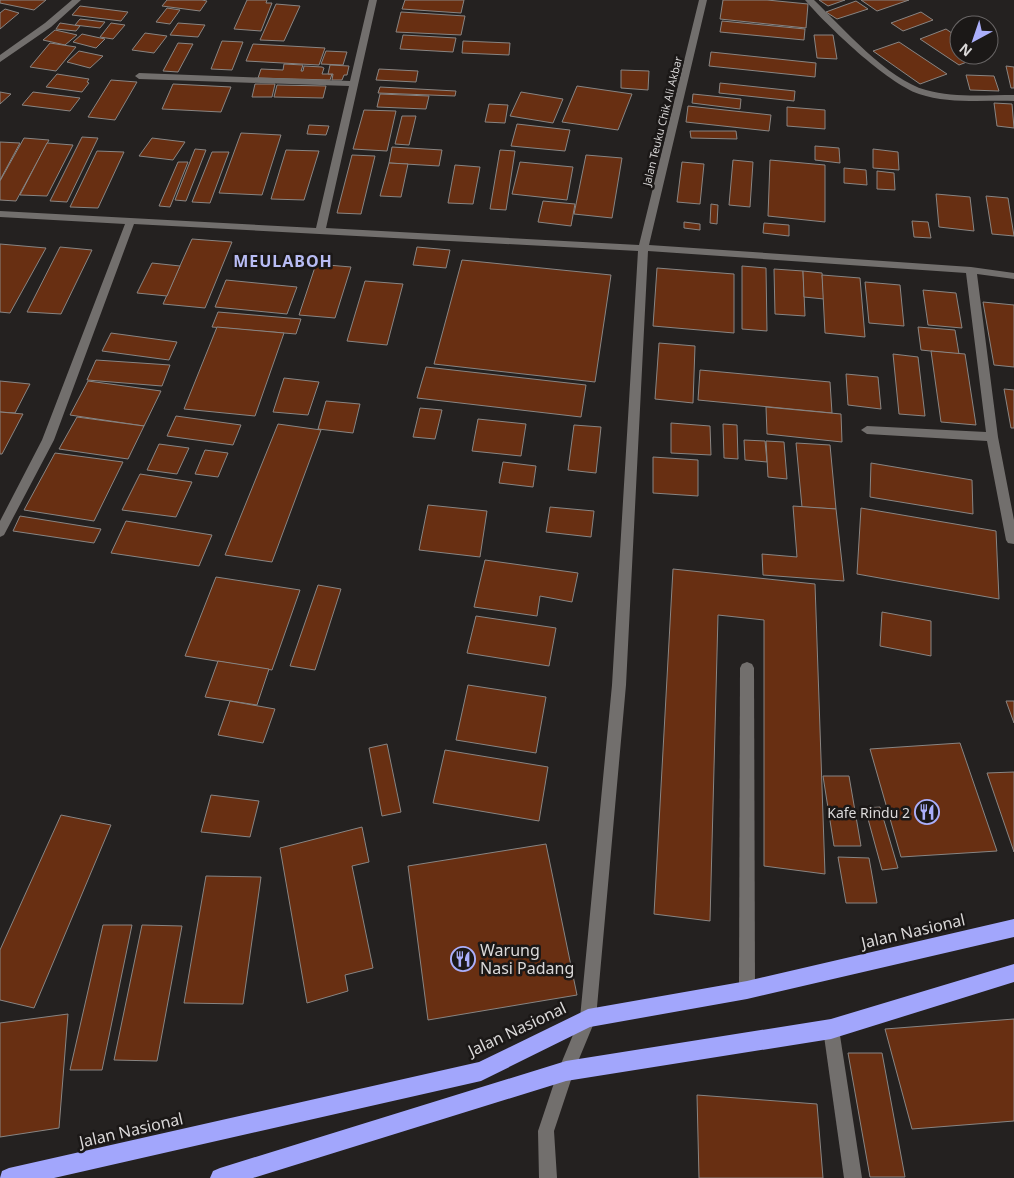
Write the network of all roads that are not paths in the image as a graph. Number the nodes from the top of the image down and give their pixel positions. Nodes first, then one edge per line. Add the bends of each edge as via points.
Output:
1 (77, 0) edge
2 (373, 0) edge
3 (703, 0) edge
4 (809, 0) edge
5 (0, 59) edge
6 (139, 76) dead end
7 (355, 84) junction
8 (1014, 98) edge
9 (0, 214) edge
10 (131, 220) junction
11 (321, 230) junction
12 (643, 248) junction
13 (971, 270) junction
14 (1014, 276) edge
15 (867, 430) dead end
16 (992, 437) junction
17 (0, 532) edge
18 (1012, 540) dead end
19 (747, 668) dead end
20 (1014, 928) edge
21 (1014, 973) edge
22 (748, 990) junction
23 (588, 1018) junction
24 (831, 1029) junction
25 (566, 1071) junction
26 (9, 1178) edge
27 (220, 1178) edge
28 (548, 1178) edge
29 (853, 1178) edge

1 - 5 street
2 - 7 street
3 - 12 street, Jalan Teuku Chik Ali Akbar
4 - 8 street via 879,64 912,88 931,94
6 - 7 street
7 - 11 street
9 - 10 street
10 - 11 street
10 - 17 street via 48,440
11 - 12 street
12 - 13 street
12 - 23 street, Jalan Teuku Chik Ali Akbar via 620,684
13 - 14 street
13 - 16 street
15 - 16 street
16 - 18 street
19 - 22 street
20 - 22 highway, Jalan Nasional
21 - 24 highway
22 - 23 highway, Jalan Nasional
23 - 25 street, Jalan Teuku Chik Ali Akbar
23 - 26 highway, Jalan Nasional via 481,1071
24 - 25 highway
24 - 29 street
25 - 27 highway
25 - 28 street, Jalan Teuku Chik Ali Akbar via 546,1131

